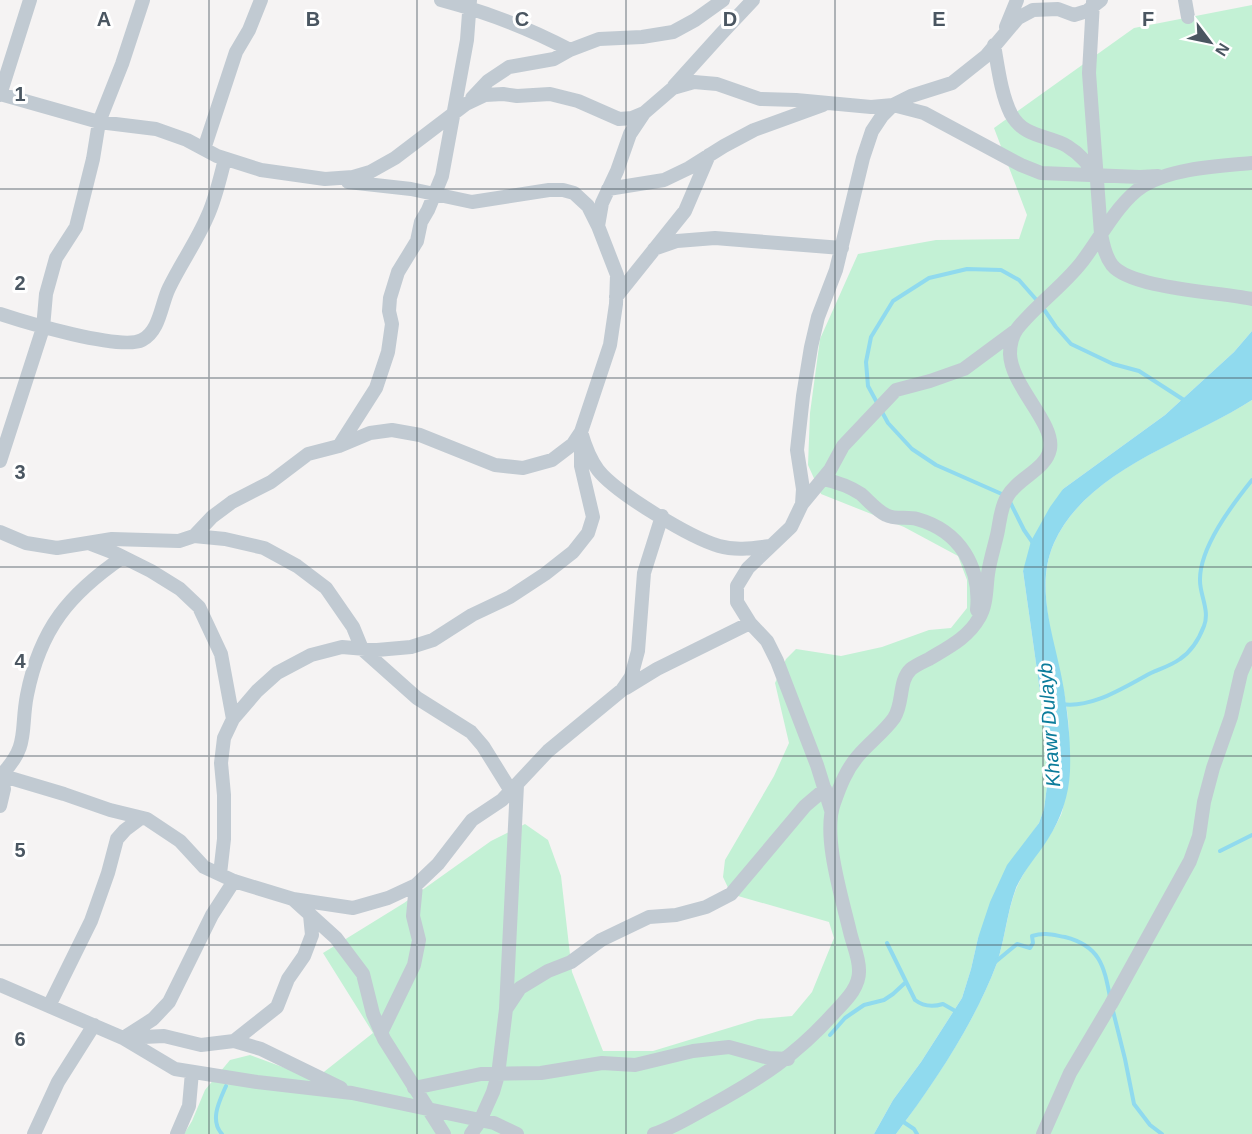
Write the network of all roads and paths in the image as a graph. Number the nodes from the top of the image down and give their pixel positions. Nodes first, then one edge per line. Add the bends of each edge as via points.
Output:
1 (30, 0) edge
2 (143, 0) edge
3 (261, 0) edge
4 (441, 0) edge
5 (723, 0) edge
6 (753, 0) edge
7 (1017, 0) edge
8 (1185, 0) edge
9 (1095, 2) edge
10 (469, 4) edge
11 (1188, 17) dead end
12 (999, 40) junction
13 (570, 50) junction
14 (673, 88) junction
15 (0, 95) edge
16 (830, 103) junction
17 (466, 104) junction
18 (893, 105) junction
19 (454, 113) junction
20 (644, 113) junction
21 (99, 122) junction
22 (204, 149) junction
23 (709, 155) junction
24 (225, 159) junction
25 (1252, 163) edge
26 (1097, 176) junction
27 (1166, 176) junction
28 (325, 179) junction
29 (608, 189) junction
30 (435, 193) junction
31 (598, 226) junction
32 (1101, 234) junction
33 (842, 248) junction
34 (654, 249) junction
35 (616, 297) junction
36 (1252, 298) edge
37 (0, 314) edge
38 (43, 328) junction
39 (1014, 332) junction
40 (21, 394) junction
41 (0, 426) edge
42 (581, 432) junction
43 (339, 446) junction
44 (0, 461) edge
45 (823, 479) junction
46 (802, 504) junction
47 (662, 516) junction
48 (0, 532) edge
49 (194, 536) junction
50 (88, 543) junction
51 (770, 546) junction
52 (123, 557) junction
53 (750, 623) junction
54 (975, 624) junction
55 (1252, 648) edge
56 (362, 649) junction
57 (622, 690) junction
58 (233, 719) junction
59 (1, 775) edge
60 (514, 788) junction
61 (825, 789) junction
62 (0, 806) edge
63 (831, 810) junction
64 (141, 818) junction
65 (220, 874) junction
66 (234, 881) junction
67 (416, 885) junction
68 (293, 899) junction
69 (310, 915) junction
70 (0, 985) edge
71 (50, 1006) junction
72 (506, 1009) junction
73 (94, 1025) junction
74 (381, 1034) junction
75 (123, 1038) junction
76 (234, 1041) junction
77 (788, 1059) junction
78 (192, 1072) junction
79 (498, 1075) junction
80 (414, 1088) junction
81 (352, 1092) junction
82 (190, 1094) junction
83 (429, 1110) junction
84 (197, 1111) dead end
85 (480, 1120) junction
86 (34, 1134) edge
87 (177, 1134) edge
88 (444, 1134) edge
89 (471, 1134) edge
90 (517, 1134) edge
91 (654, 1134) edge
92 (1043, 1134) edge

1 - 15 street
2 - 21 street
3 - 22 street via 237,52
4 - 10 street
5 - 13 street via 673,32 599,39
6 - 14 street
7 - 12 street
8 - 11 street
9 - 12 street via 1087,11 1074,15 1058,9 1033,10 1018,18
9 - 26 street via 1089,73
10 - 13 street
10 - 19 street
12 - 18 street via 952,83
12 - 26 street via 1004,92 1012,115 1025,129 1079,154
13 - 17 street via 554,59 509,67 488,81
14 - 16 street via 694,82 717,84 759,99
14 - 20 street
15 - 21 street
16 - 18 street
16 - 23 street via 754,130
17 - 19 street
17 - 20 street via 485,95 550,94 619,119
18 - 26 street via 924,113 1041,173
18 - 33 street via 872,131
19 - 28 street via 370,172
19 - 30 street
20 - 29 street via 630,134
21 - 22 street via 156,129
21 - 38 street via 76,227 56,258 46,294
22 - 24 street
23 - 29 street via 664,180
23 - 34 street via 685,211
24 - 28 street via 261,170
24 - 38 street via 208,215 168,290 151,332 142,340 131,342
25 - 27 street
26 - 27 street
26 - 32 street
27 - 32 street via 1142,186
28 - 30 street
29 - 31 street
30 - 31 street via 472,202 563,190 574,193 588,206
30 - 43 street via 390,298 388,352 376,388
31 - 35 street via 617,275
32 - 36 street via 1112,266 1127,276
32 - 39 street via 1064,283
33 - 34 street via 715,238 677,241
33 - 46 street via 818,317 803,396 797,450
34 - 35 street
35 - 42 street via 610,345
37 - 38 street
38 - 40 street
39 - 45 street via 964,369 896,390 843,446
39 - 54 street via 1011,364 1049,434 1050,448 1046,460 1018,481 1000,512 985,606
40 - 41 street
40 - 44 street
42 - 43 street via 573,444 552,460 523,468 495,465 420,435 392,430
42 - 47 street via 599,471 617,488
42 - 56 street via 581,466 593,517 588,533 573,552 510,597 433,640 411,647
43 - 49 street via 309,454 271,482 232,502
45 - 46 street
45 - 54 street via 860,493 886,515 922,520 949,534 964,551 973,571 978,600
46 - 51 street via 791,527
47 - 51 street via 722,547
47 - 57 street via 644,573 638,651 631,677
48 - 50 street via 26,543 57,548
49 - 50 street via 179,541 111,539
49 - 56 street via 264,548 297,566 326,588 353,627
50 - 52 street
51 - 53 street via 737,586 737,602
52 - 58 street via 180,589 199,607 221,654
52 - 59 street via 76,595 46,635 27,696 18,754
53 - 57 street
53 - 61 street via 767,641 777,661
54 - 63 street via 955,643 910,670 896,716 856,758 842,780
55 - 92 street via 1241,673 1190,861 1070,1073
56 - 58 street via 342,647 312,655 277,673
56 - 60 street via 417,698 471,732
57 - 60 street via 548,751
58 - 65 street via 224,738 221,764 224,839
59 - 62 street via 4,789
59 - 64 street
60 - 67 street via 472,820
60 - 72 street
61 - 63 street
61 - 72 street via 805,806 731,894 706,907 649,917 601,940 571,962 520,988
63 - 77 street via 831,842 860,975 842,1005
64 - 65 street via 180,841 204,867
64 - 71 street via 117,839 91,921
65 - 66 street
66 - 68 street
66 - 75 street via 212,915 169,1002 153,1019
67 - 68 street via 353,908
67 - 74 street via 413,916 419,940 414,965
68 - 69 street
69 - 74 street via 336,939 363,974
69 - 76 street via 312,935 277,1007
70 - 71 street
71 - 73 street
72 - 79 street
73 - 75 street
73 - 86 street via 58,1082
74 - 80 street
75 - 76 street via 164,1036 201,1045
75 - 78 street via 175,1069
76 - 81 street via 261,1049
77 - 79 street via 729,1047 635,1065 602,1063 541,1074
77 - 91 street via 718,1102
78 - 81 street
78 - 82 street
79 - 80 street via 481,1074
79 - 85 street
80 - 83 street
81 - 83 street
82 - 84 street
82 - 87 street
83 - 85 street
83 - 88 street
85 - 89 street
85 - 90 street

